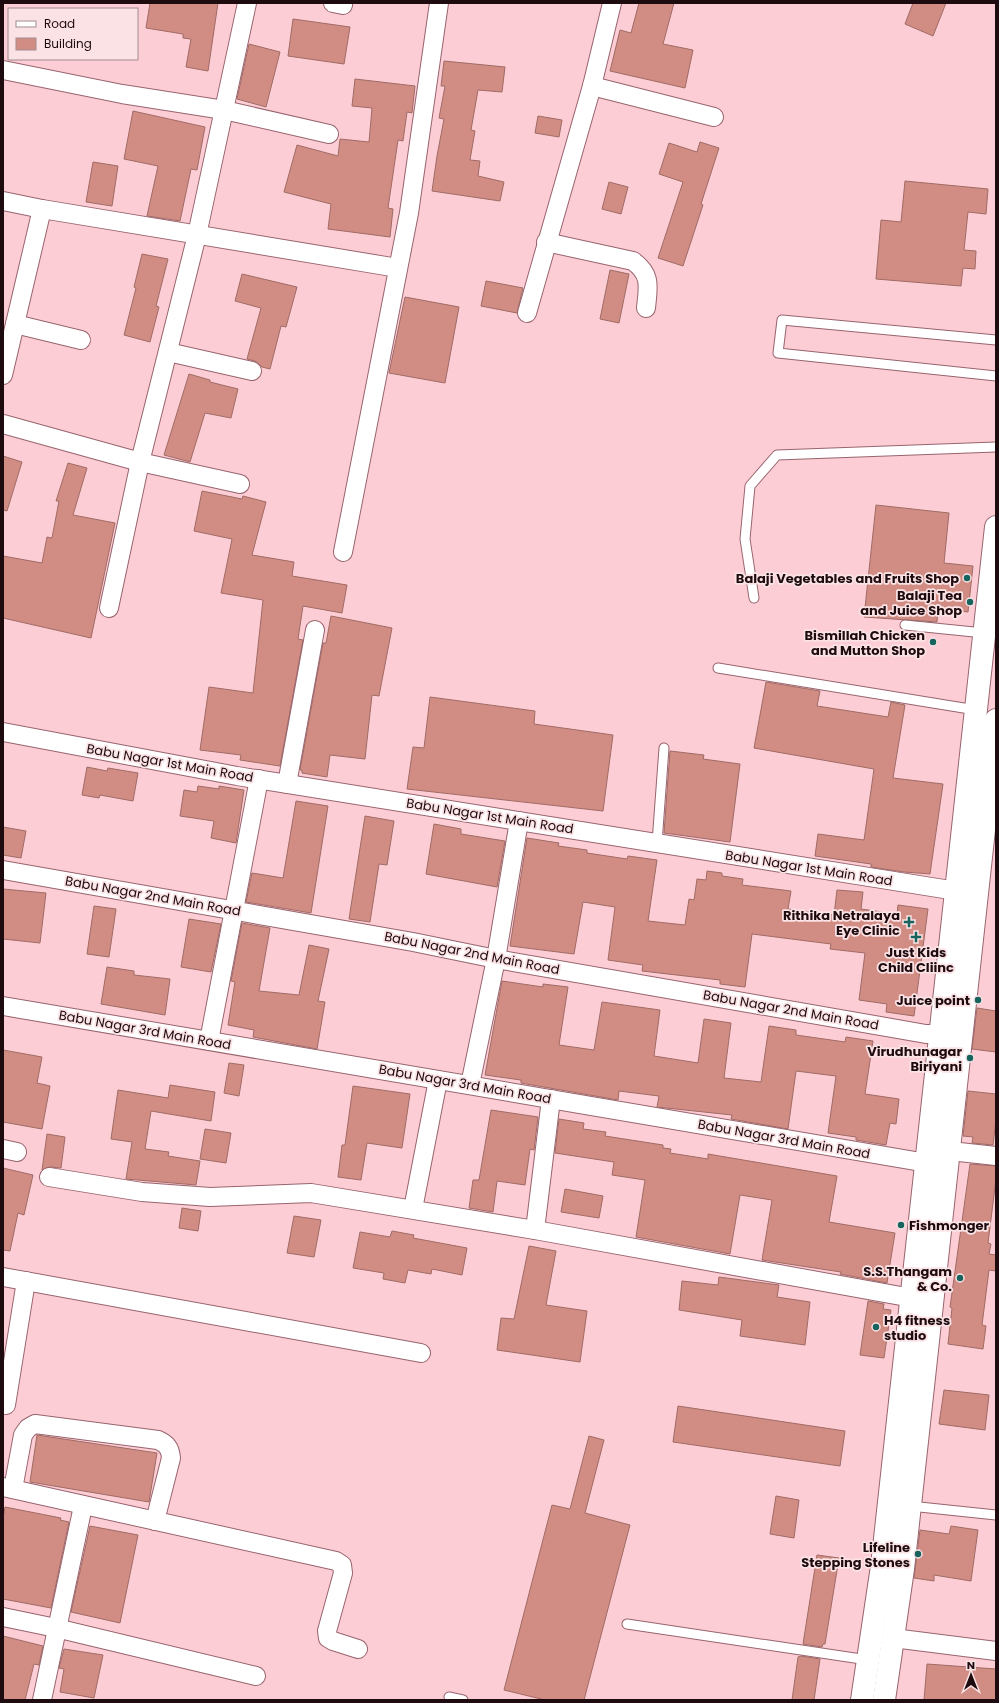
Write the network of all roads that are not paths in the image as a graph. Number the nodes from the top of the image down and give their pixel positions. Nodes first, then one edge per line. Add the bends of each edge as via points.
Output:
1 (247, 3) edge
2 (439, 3) edge
3 (612, 3) edge
4 (3, 70) edge
5 (592, 86) junction
6 (224, 110) junction
7 (714, 117) dead end
8 (328, 134) dead end
9 (3, 201) edge
10 (42, 209) junction
11 (198, 235) junction
12 (546, 242) junction
13 (398, 268) junction
14 (646, 308) dead end
15 (527, 313) dead end
16 (15, 324) junction
17 (81, 340) dead end
18 (996, 340) edge
19 (168, 352) junction
20 (252, 371) dead end
21 (3, 375) edge
22 (996, 376) edge
23 (3, 424) edge
24 (996, 447) edge
25 (140, 462) junction
26 (240, 484) dead end
27 (996, 527) edge
28 (343, 552) dead end
29 (995, 554) edge
30 (754, 598) dead end
31 (109, 608) dead end
32 (905, 626) dead end
33 (315, 630) dead end
34 (984, 633) junction
35 (718, 668) dead end
36 (976, 710) junction
37 (996, 720) edge
38 (3, 732) edge
39 (664, 748) dead end
40 (259, 780) junction
41 (287, 784) junction
42 (519, 821) junction
43 (657, 842) junction
44 (3, 870) edge
45 (967, 893) junction
46 (235, 911) junction
47 (496, 959) junction
48 (3, 1006) edge
49 (941, 1034) junction
50 (210, 1041) junction
51 (438, 1080) junction
52 (470, 1085) junction
53 (551, 1099) junction
54 (996, 1156) edge
55 (949, 1158) junction
56 (927, 1163) junction
57 (49, 1177) dead end
58 (413, 1209) junction
59 (535, 1230) junction
60 (3, 1277) edge
61 (26, 1281) junction
62 (912, 1298) junction
63 (421, 1353) dead end
64 (6, 1405) dead end
65 (8, 1488) edge
66 (83, 1506) junction
67 (910, 1506) junction
68 (996, 1515) edge
69 (155, 1521) junction
70 (893, 1567) junction
71 (3, 1617) edge
72 (627, 1624) dead end
73 (56, 1628) junction
74 (893, 1638) junction
75 (358, 1649) dead end
76 (996, 1651) edge
77 (868, 1660) junction
78 (256, 1676) dead end
79 (449, 1698) dead end
80 (42, 1700) edge
81 (464, 1700) edge
82 (862, 1700) edge
83 (884, 1700) edge

1 - 6 street
2 - 13 street via 410,213
3 - 5 street
4 - 6 street via 122,94
5 - 7 street
5 - 12 street
6 - 8 street
6 - 11 street
9 - 10 street
10 - 11 street
10 - 16 street
11 - 13 street
11 - 19 street
12 - 14 street via 633,261 646,275
12 - 15 street
13 - 28 street
16 - 17 street
16 - 21 street
18 - 22 lane via 782,320 778,353
19 - 20 street
19 - 25 street
23 - 25 street
24 - 30 lane via 777,455 750,486 745,539
25 - 26 street
25 - 31 street
27 - 29 main road
29 - 34 main road
32 - 34 lane
33 - 41 street
34 - 36 main road
35 - 36 lane
36 - 45 main road
37 - 45 main road
38 - 40 street, Babu Nagar 1st Main Road
39 - 43 lane
40 - 41 street, Babu Nagar 1st Main Road
40 - 46 street
41 - 42 street, Babu Nagar 1st Main Road
42 - 43 street, Babu Nagar 1st Main Road
42 - 47 street
43 - 45 street, Babu Nagar 1st Main Road
44 - 46 street, Babu Nagar 2nd Main Road
45 - 49 main road
45 - 55 main road
46 - 47 street, Babu Nagar 2nd Main Road
46 - 50 street
47 - 49 street, Babu Nagar 2nd Main Road via 926,1034
47 - 52 street
48 - 50 street, Babu Nagar 3rd Main Road
49 - 56 main road
50 - 51 street, Babu Nagar 3rd Main Road
51 - 52 street, Babu Nagar 3rd Main Road
51 - 58 street
52 - 53 street, Babu Nagar 3rd Main Road
53 - 56 street, Babu Nagar 3rd Main Road
53 - 59 street
54 - 55 street, Babu Nagar 3rd Main Road
55 - 56 street, Babu Nagar 3rd Main Road
55 - 67 main road
56 - 62 main road
57 - 58 street via 142,1192 210,1197 311,1193
58 - 59 street
59 - 62 street
60 - 61 street
61 - 63 street
61 - 64 street
62 - 70 main road
65 - 66 street
65 - 69 street via 23,1435 35,1424 158,1440 165,1443 170,1450 171,1458
66 - 69 street
66 - 73 street
67 - 68 lane
67 - 70 main road
69 - 75 street via 336,1561 342,1565 343,1573 327,1631 328,1638
70 - 74 main road
70 - 77 main road
71 - 73 street
72 - 77 lane
73 - 78 street
73 - 80 street
74 - 76 street
74 - 83 main road
77 - 82 main road
79 - 81 lane

